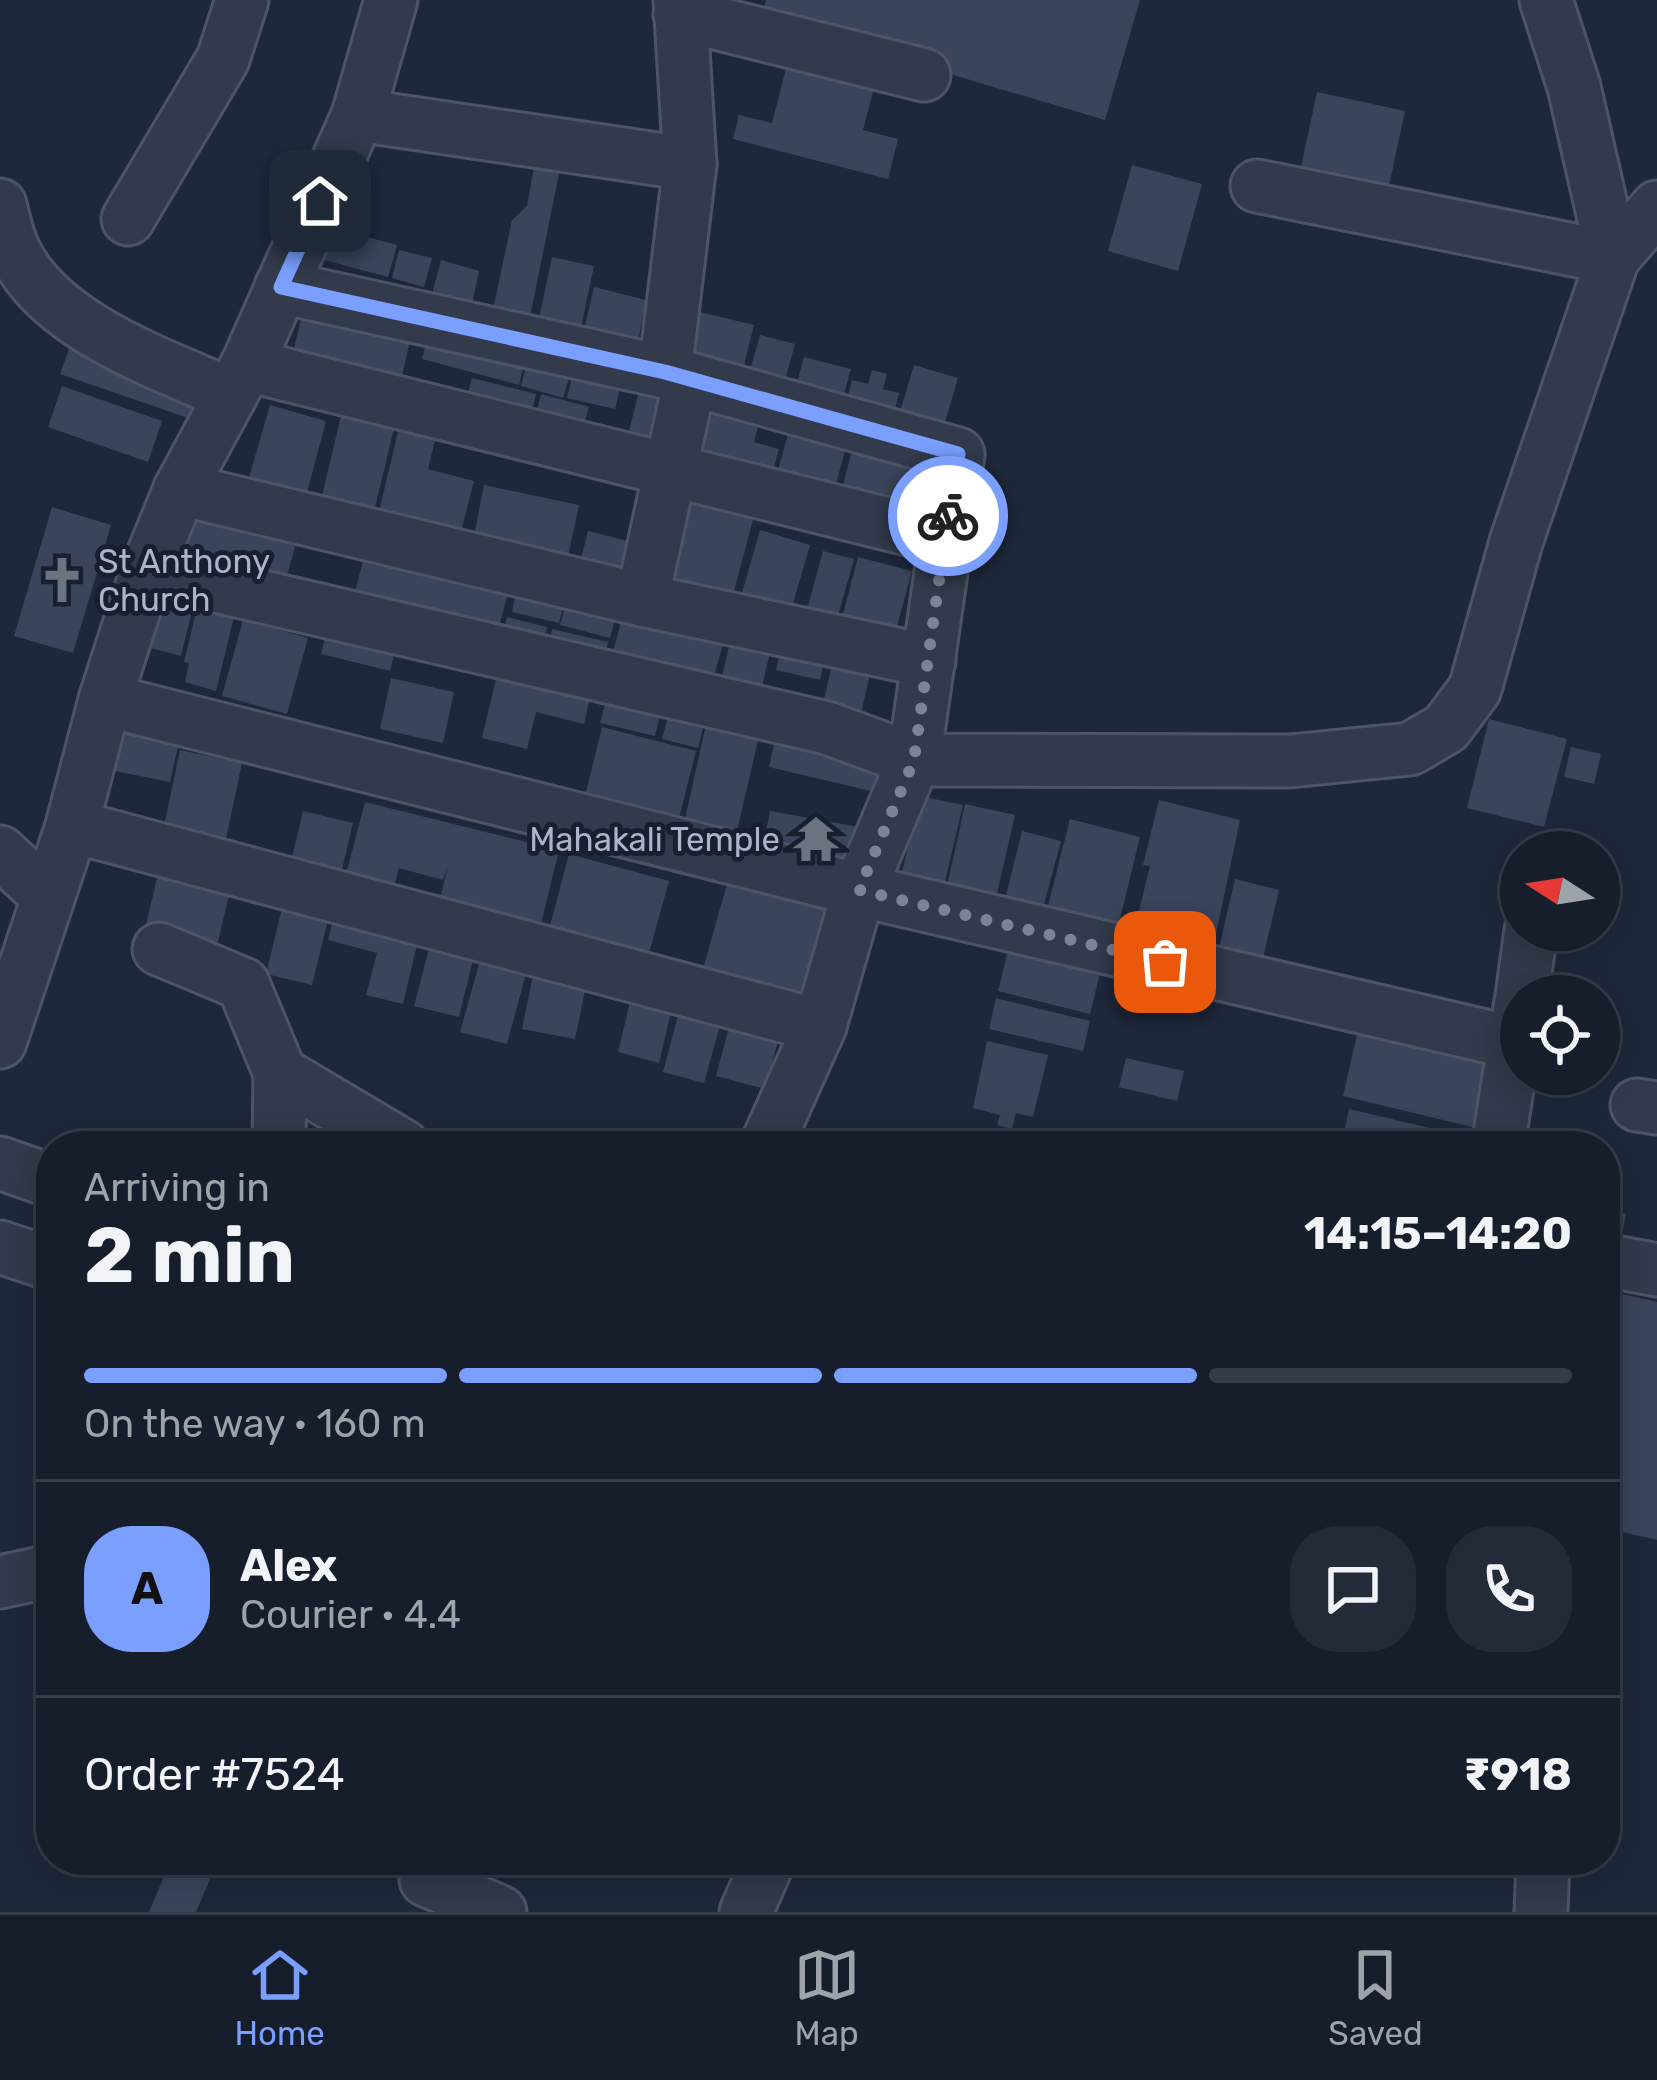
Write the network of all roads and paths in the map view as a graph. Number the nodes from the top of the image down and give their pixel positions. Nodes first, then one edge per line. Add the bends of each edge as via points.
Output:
1 (242, 0) edge
2 (391, 0) edge
3 (1546, 0) edge
4 (680, 7) edge
5 (924, 75) dead end
6 (358, 116) junction
7 (690, 164) junction
8 (1257, 186) dead end
9 (0, 206) edge
10 (1657, 208) edge
11 (128, 219) dead end
12 (1613, 258) junction
13 (281, 287) junction
14 (677, 376) junction
15 (239, 380) junction
16 (668, 470) junction
17 (180, 489) junction
18 (944, 538) junction
19 (147, 570) junction
20 (642, 600) junction
21 (929, 661) junction
22 (105, 700) junction
23 (914, 760) junction
24 (72, 826) junction
25 (0, 852) edge
26 (859, 890) junction
27 (31, 898) edge
28 (159, 949) dead end
29 (1500, 1009) edge
30 (820, 1026) junction
31 (0, 1041) edge
32 (280, 1073) junction
33 (1506, 1095) edge
34 (278, 1131) edge
35 (378, 1131) edge
36 (773, 1131) edge
37 (1500, 1131) edge
38 (0, 1163) edge
39 (36, 1176) edge
40 (0, 1246) edge
41 (36, 1259) edge
42 (1620, 1263) edge
43 (1657, 1270) edge
44 (36, 1574) edge
45 (0, 1582) edge
46 (762, 1875) edge
47 (1542, 1875) edge
48 (424, 1884) edge
49 (500, 1912) edge
50 (746, 1912) edge
51 (1541, 1912) edge

1 - 11 street via 223,59
2 - 6 street
3 - 12 street
4 - 5 street
4 - 7 street
6 - 7 street
6 - 13 street
7 - 14 street
8 - 12 street
9 - 15 street via 14,253 55,303 124,348
10 - 12 street
12 - 23 street via 1475,689 1446,728 1410,748 1290,761
13 - 14 street
13 - 15 street
14 - 16 street
14 - 18 street via 958,454
15 - 16 street
15 - 17 street
16 - 18 street
16 - 20 street
17 - 19 street
17 - 20 street
18 - 21 street
19 - 22 street
19 - 23 street via 827,728
20 - 21 street
21 - 23 street
22 - 24 street
22 - 26 street
23 - 26 street
24 - 27 street
24 - 30 street
25 - 27 street
26 - 29 street
26 - 30 street
27 - 31 street
28 - 32 street via 243,984
30 - 36 street
32 - 34 street
32 - 35 street
33 - 37 street
38 - 39 street
40 - 41 street
42 - 43 street
44 - 45 street
46 - 50 street
47 - 51 street
48 - 49 street

